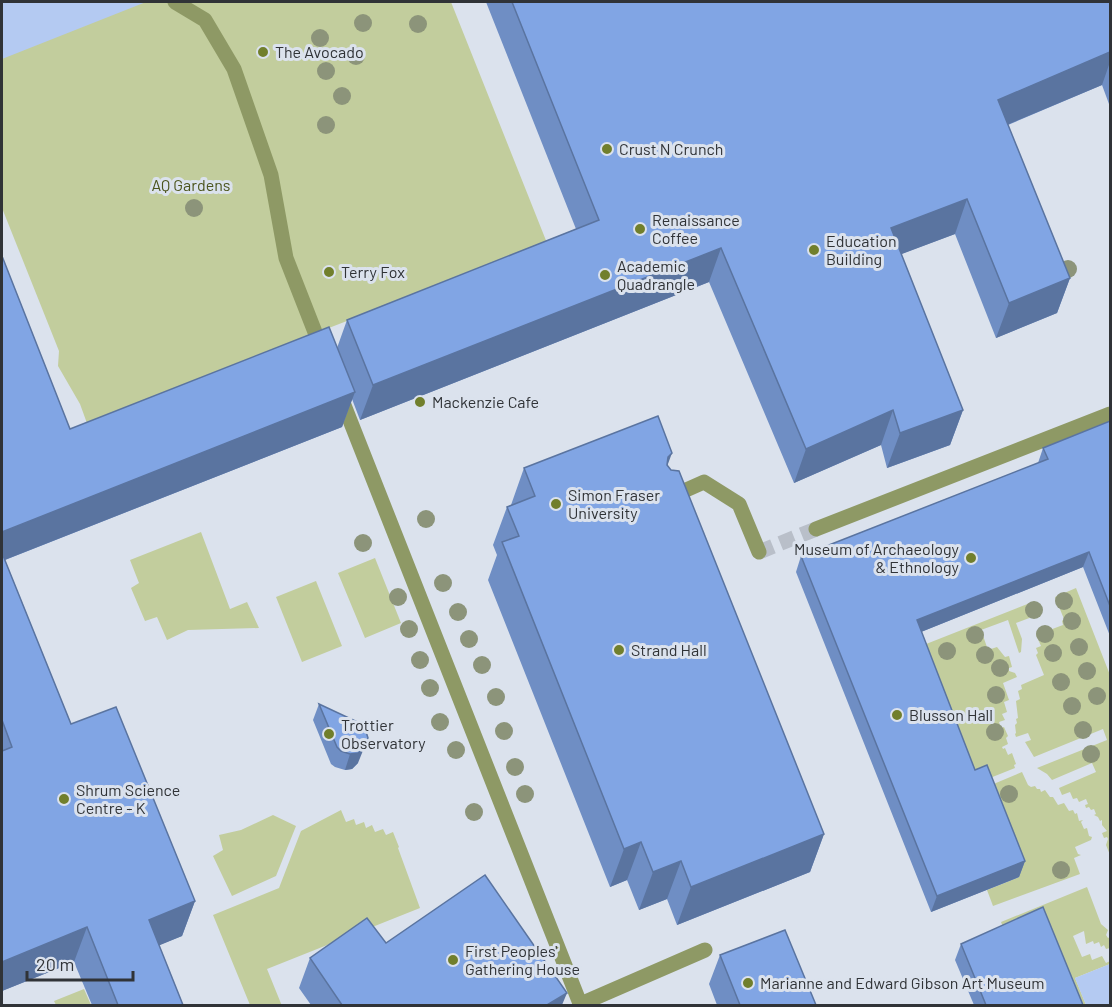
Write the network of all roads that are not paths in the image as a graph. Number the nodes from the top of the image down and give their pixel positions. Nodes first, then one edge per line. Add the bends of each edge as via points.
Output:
1 (175, 2) edge
2 (1110, 414) edge
3 (662, 500) edge
4 (816, 529) tunnel mouth
5 (759, 552) dead end
6 (705, 950) dead end
7 (581, 1005) edge

1 - 7 street via 205,20 234,69 271,175 286,258
2 - 4 street
3 - 5 street via 704,482 739,504
6 - 7 street

